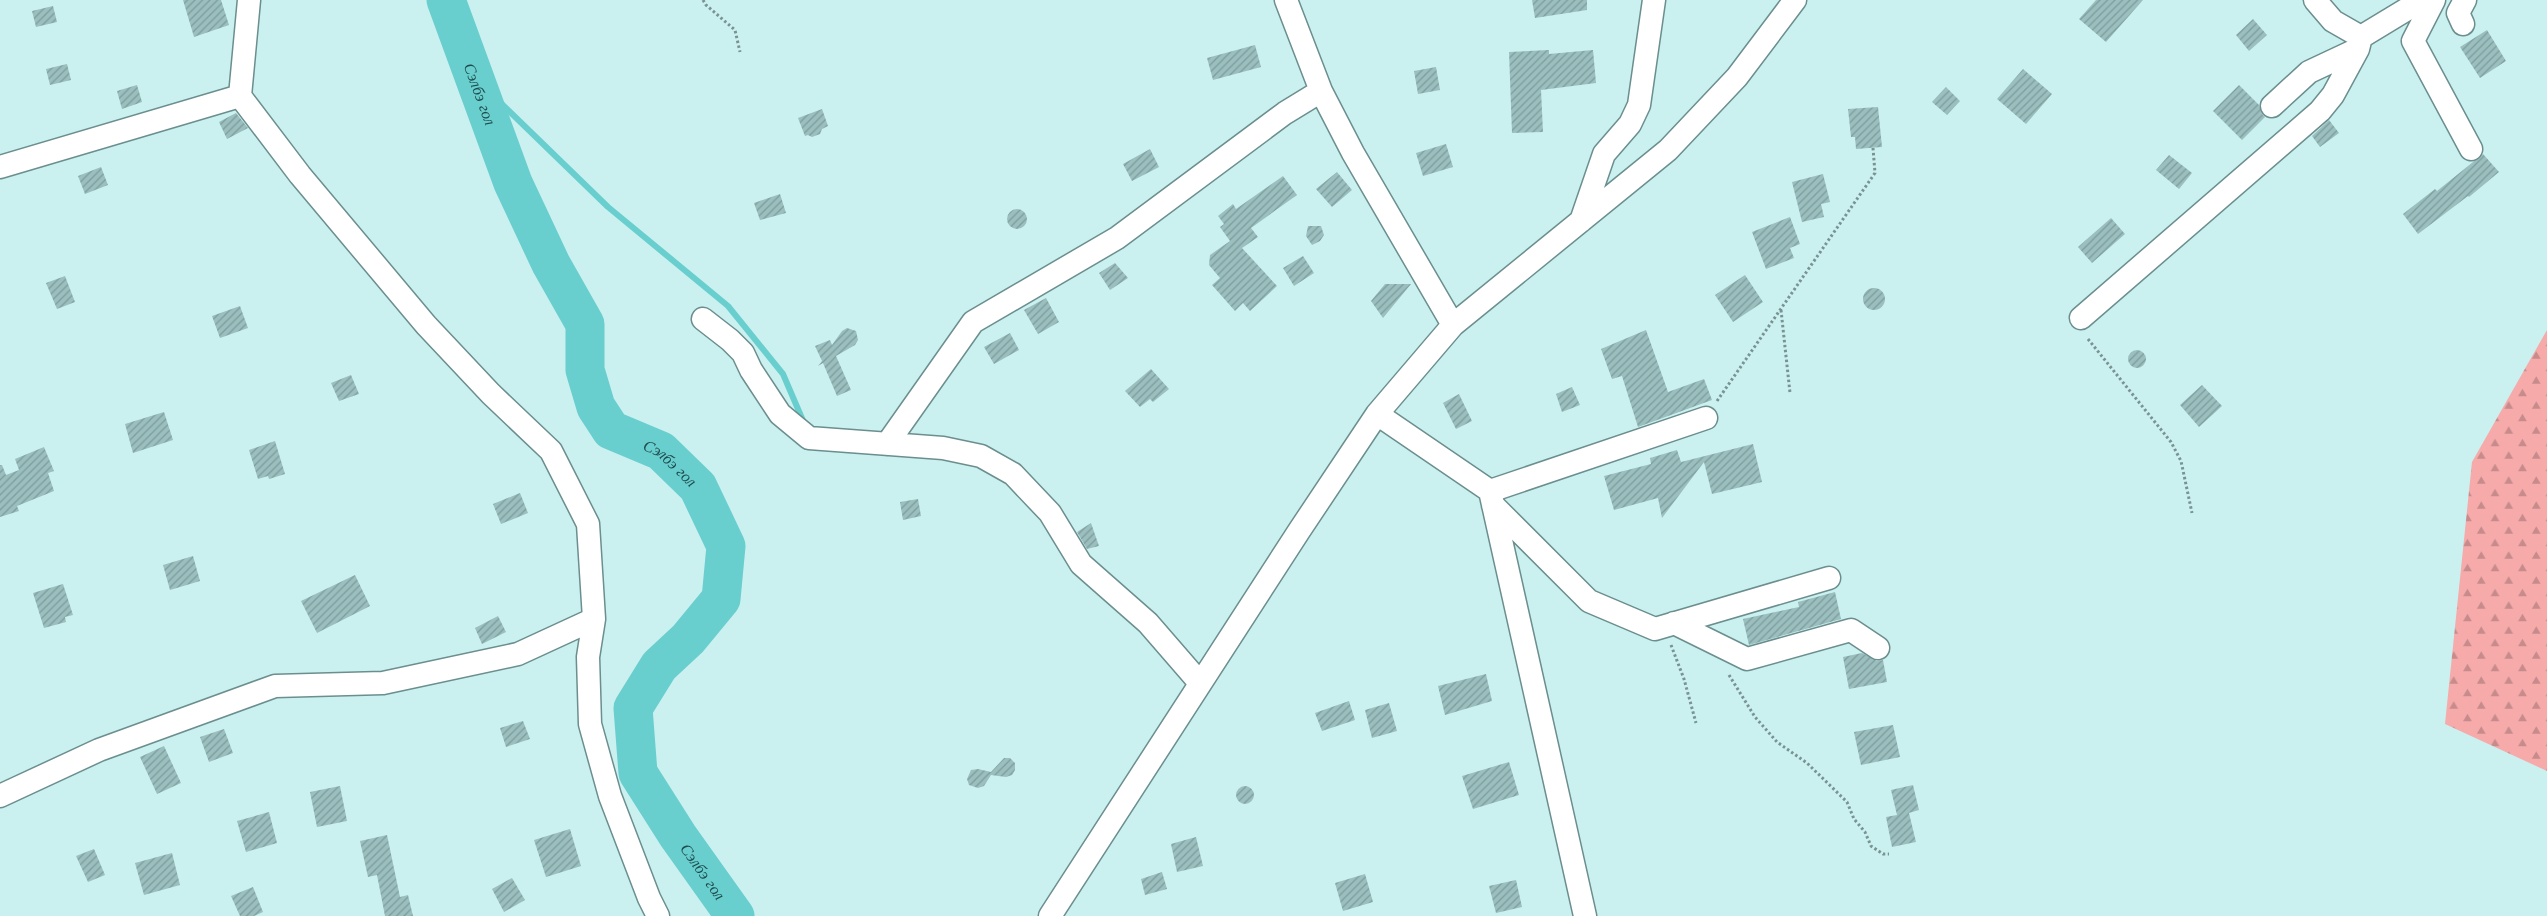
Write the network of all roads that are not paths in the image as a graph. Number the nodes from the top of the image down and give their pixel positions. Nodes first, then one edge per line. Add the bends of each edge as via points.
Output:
1 (249, 0) edge
2 (1286, 0) edge
3 (1654, 0) edge
4 (1795, 0) edge
5 (2315, 0) edge
6 (2422, 0) edge
7 (2434, 0) edge
8 (2465, 0) edge
9 (2463, 24) dead end
10 (2359, 43) junction
11 (1321, 91) junction
12 (240, 96) junction
13 (2272, 106) dead end
14 (2470, 149) dead end
15 (0, 167) edge
16 (1580, 222) junction
17 (2081, 318) road end
18 (703, 320) dead end
19 (1453, 325) junction
20 (1377, 414) junction
21 (1706, 418) road end
22 (887, 444) junction
23 (1492, 498) junction
24 (1829, 578) dead end
25 (594, 619) junction
26 (1668, 625) junction
27 (1878, 648) dead end
28 (1200, 683) junction
29 (0, 796) edge
30 (658, 916) edge
31 (1050, 916) edge
32 (1585, 916) edge

1 - 12 street
2 - 11 street
3 - 16 street via 1639,105 1630,124 1604,154
4 - 16 street via 1737,77 1668,150
5 - 10 street
6 - 10 street
7 - 14 street via 2414,41
8 - 9 street via 2458,13
10 - 13 street via 2308,72
10 - 17 street via 2334,95 2320,111
11 - 19 street via 1352,153
11 - 22 street via 1285,113 1118,238 973,322
12 - 15 street
12 - 25 street via 300,175 426,325 551,451 588,524
16 - 19 street
18 - 22 street via 743,352 780,414 809,438
19 - 20 street
20 - 23 street
20 - 28 street
21 - 23 street
22 - 28 street via 943,448 981,456 1013,474 1050,513 1081,564 1148,623
23 - 26 street via 1589,601 1655,629
23 - 32 street
24 - 26 street
25 - 29 street via 518,654 392,681 275,686 99,750
25 - 30 street via 588,657 590,724 610,796
26 - 27 street via 1747,659 1852,630
28 - 31 street

